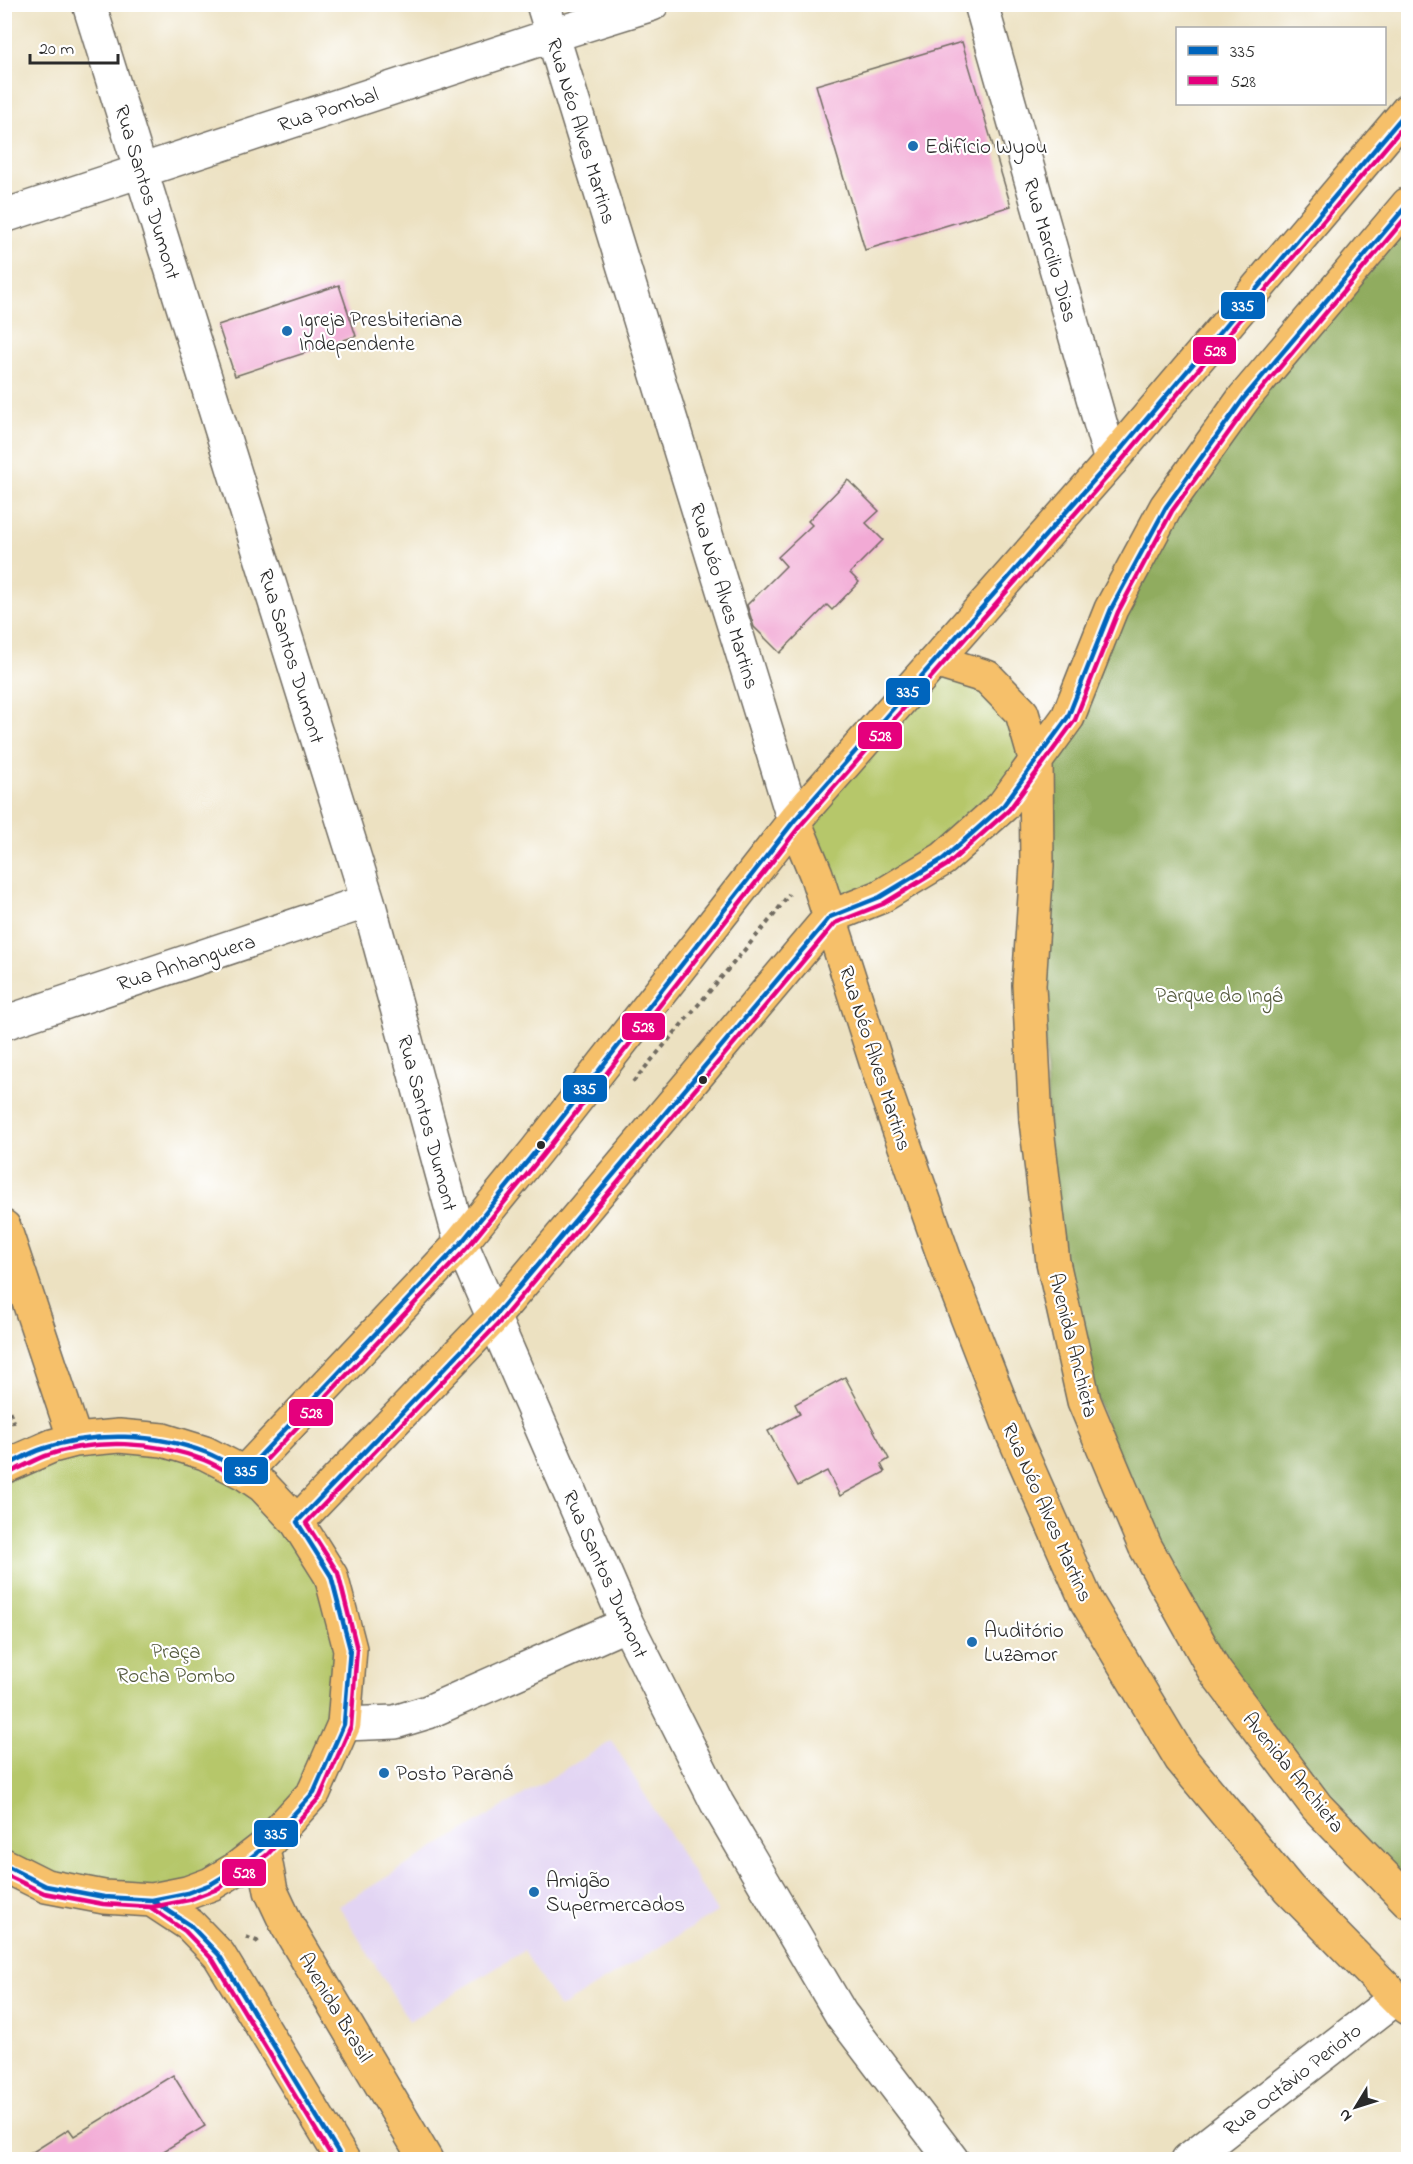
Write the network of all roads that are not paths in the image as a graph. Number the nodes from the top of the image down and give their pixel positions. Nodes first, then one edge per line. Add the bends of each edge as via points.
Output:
1 (89, 4) edge
2 (652, 4) edge
3 (981, 4) edge
4 (548, 20) edge
5 (1408, 110) edge
6 (142, 171) junction
7 (1408, 204) edge
8 (4, 216) edge
9 (1111, 461) junction
10 (935, 661) junction
11 (1036, 762) junction
12 (795, 821) junction
13 (368, 901) junction
14 (830, 917) junction
15 (4, 1023) edge
16 (4, 1227) edge
17 (461, 1243) junction
18 (493, 1318) junction
19 (75, 1440) junction
20 (4, 1467) edge
21 (244, 1473) junction
22 (297, 1522) junction
23 (627, 1624) junction
24 (344, 1724) junction
25 (263, 1848) junction
26 (4, 1865) edge
27 (152, 1900) junction
28 (1408, 1901) edge
29 (1402, 2003) edge
30 (344, 2160) edge
31 (426, 2160) edge
32 (952, 2160) edge
33 (1188, 2160) edge

1 - 6 street, Rua Santos Dumont
2 - 4 street, Rua Pombal
3 - 9 street, Rua Marcilio Dias
4 - 6 street, Rua Pombal
4 - 12 street, Rua Néo Alves Martins
5 - 9 main road
6 - 8 street, Rua Pombal
6 - 13 street, Rua Santos Dumont
7 - 11 main road via 1244,398 1166,507 1111,609 1068,717
9 - 10 main road
10 - 11 main road, Avenida Anchieta via 987,677 1022,713
10 - 12 main road
11 - 14 main road via 1003,806 943,859 880,897
11 - 28 main road, Avenida Anchieta via 1036,866 1029,985 1036,1121 1053,1262 1084,1401 1145,1546 1214,1670 1317,1807
12 - 14 main road, Rua Néo Alves Martins
12 - 17 main road
13 - 15 street, Rua Anhanguera
13 - 17 street, Rua Santos Dumont
14 - 18 main road
14 - 29 main road, Rua Néo Alves Martins via 945,1260 1011,1431 1087,1602 1181,1760 1289,1888
16 - 19 main road
17 - 18 street, Rua Santos Dumont
17 - 21 main road
18 - 22 main road
18 - 23 street, Rua Santos Dumont
19 - 20 main road via 42,1449
19 - 21 main road via 119,1436 163,1440 205,1453
21 - 22 main road via 263,1486
22 - 24 main road via 331,1576 350,1649
23 - 24 street via 428,1712 395,1722
23 - 32 street, Rua Santos Dumont via 717,1803 841,2014
24 - 25 main road via 314,1792
25 - 27 main road via 211,1884
25 - 31 main road, Avenida Brasil via 271,1891 287,1925
26 - 27 main road via 46,1886 104,1897
27 - 30 main road via 190,1925 219,1955
29 - 33 street, Rua Octávio Perioto

